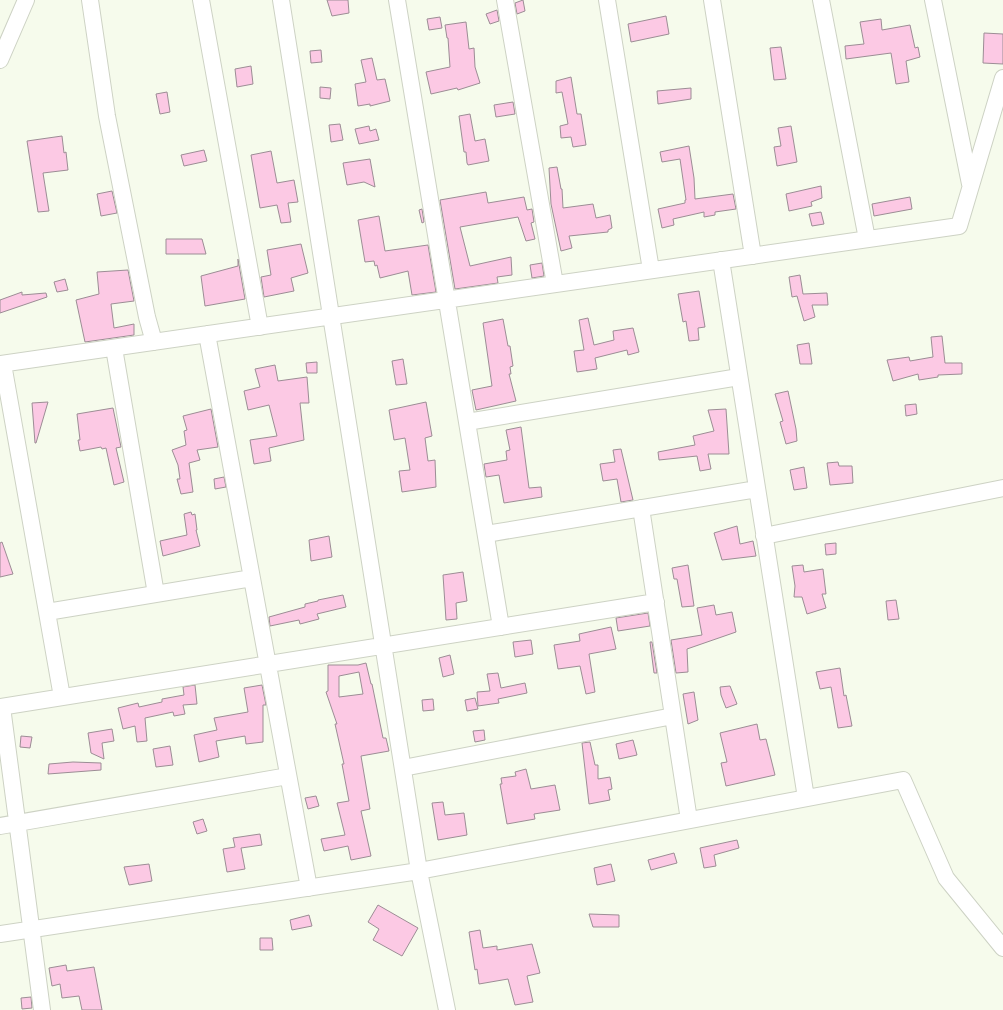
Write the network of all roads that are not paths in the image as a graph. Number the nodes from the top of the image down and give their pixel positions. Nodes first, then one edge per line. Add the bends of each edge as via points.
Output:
1 (26, 0) edge
2 (90, 0) edge
3 (202, 0) edge
4 (281, 0) edge
5 (397, 0) edge
6 (505, 0) edge
7 (607, 0) edge
8 (712, 0) edge
9 (821, 0) edge
10 (933, 0) edge
11 (0, 60) edge
12 (1003, 78) edge
13 (971, 186) junction
14 (867, 239) junction
15 (753, 256) junction
16 (721, 260) junction
17 (651, 270) junction
18 (555, 284) junction
19 (447, 300) junction
20 (331, 317) junction
21 (260, 327) junction
22 (207, 334) junction
23 (154, 342) junction
24 (114, 348) junction
25 (2, 364) edge
26 (739, 377) junction
27 (467, 422) junction
28 (1003, 488) edge
29 (757, 489) junction
30 (641, 508) junction
31 (486, 534) junction
32 (764, 536) junction
33 (252, 578) junction
34 (156, 594) junction
35 (656, 602) junction
36 (47, 612) junction
37 (501, 627) junction
38 (383, 646) junction
39 (268, 664) junction
40 (62, 697) junction
41 (1, 707) edge
42 (673, 716) junction
43 (403, 768) junction
44 (288, 776) junction
45 (806, 798) junction
46 (689, 820) junction
47 (17, 823) junction
48 (0, 826) edge
49 (419, 871) junction
50 (309, 888) junction
51 (31, 929) junction
52 (0, 934) edge
53 (1003, 948) edge
54 (42, 1010) edge
55 (447, 1010) edge

1 - 11 street
2 - 23 street via 107,116
3 - 21 street
4 - 20 street
5 - 19 street
6 - 18 street
7 - 17 street
8 - 15 street
9 - 14 street
10 - 13 street
12 - 13 street
13 - 14 street via 959,226
14 - 15 street
15 - 16 street
16 - 17 street
16 - 26 street
17 - 18 street
18 - 19 street
19 - 20 street
19 - 27 street
20 - 21 street
20 - 38 street
21 - 22 street
22 - 23 street
22 - 33 street
23 - 24 street
24 - 25 street
24 - 34 street
25 - 36 street
26 - 27 street
26 - 29 street
27 - 31 street
28 - 32 street
29 - 30 street
29 - 32 street
30 - 31 street
30 - 35 street
31 - 37 street
32 - 45 street
33 - 34 street
33 - 39 street
34 - 36 street
35 - 37 street
35 - 42 street
36 - 40 street
37 - 38 street
38 - 39 street
38 - 43 street
39 - 40 street
39 - 44 street
40 - 41 street
41 - 47 street
42 - 43 street
42 - 46 street
43 - 49 street
44 - 47 street
44 - 50 street
45 - 46 street
45 - 53 street via 904,780 946,878
46 - 49 street
47 - 48 street
47 - 51 street
49 - 50 street
49 - 55 street
50 - 51 street
51 - 52 street
51 - 54 street

